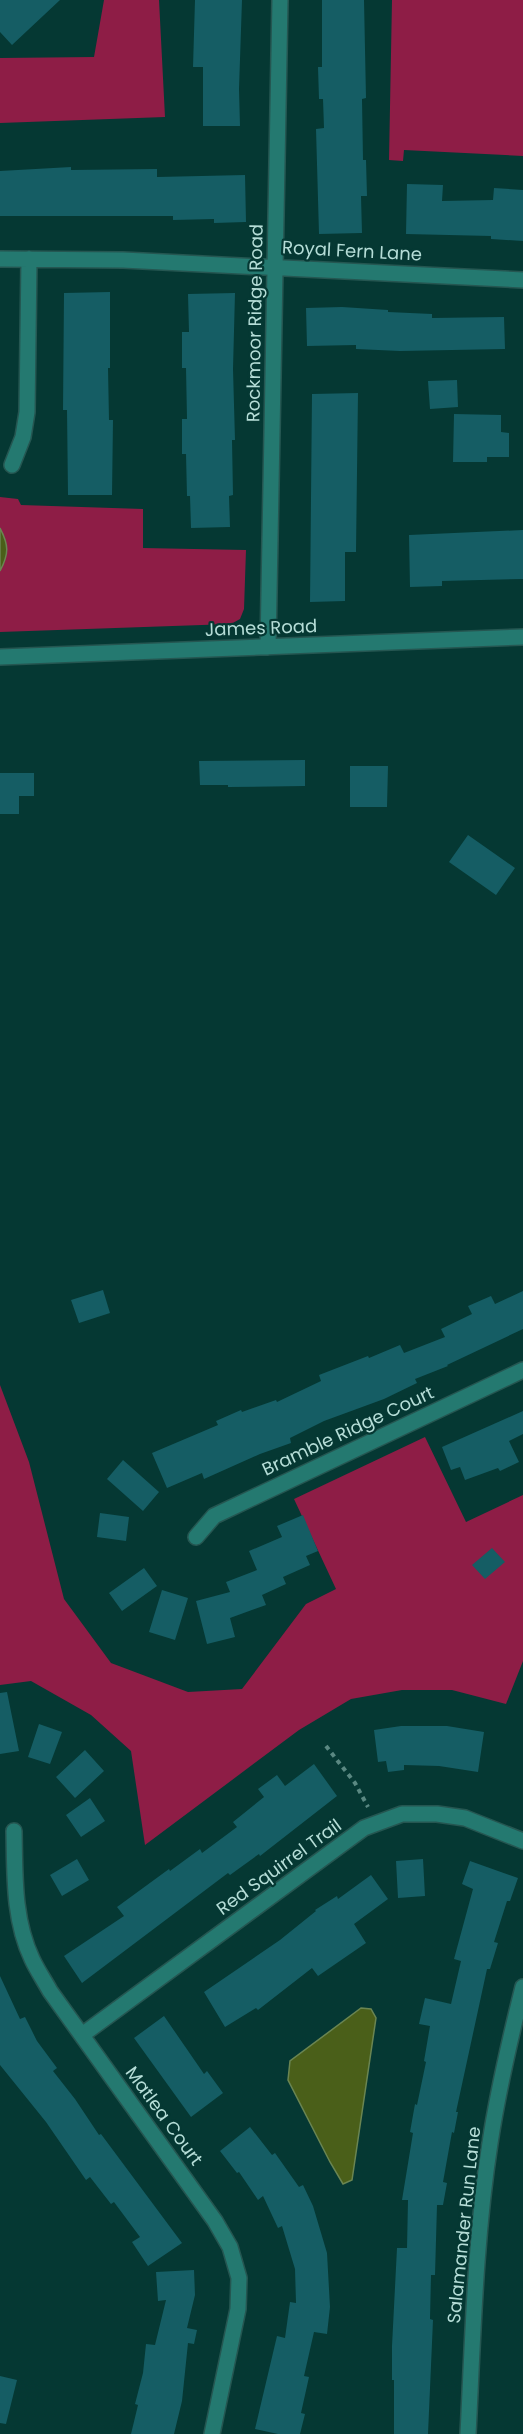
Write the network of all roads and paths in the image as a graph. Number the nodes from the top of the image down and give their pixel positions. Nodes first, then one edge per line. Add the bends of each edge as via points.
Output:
1 (280, 0) edge
2 (0, 259) edge
3 (29, 259) junction
4 (275, 267) junction
5 (523, 280) edge
6 (12, 465) dead end
7 (523, 637) edge
8 (268, 647) junction
9 (0, 657) edge
10 (523, 1370) edge
11 (196, 1537) dead end
12 (326, 1746) dead end
13 (368, 1807) dead end
14 (14, 1831) dead end
15 (523, 1841) edge
16 (523, 1987) edge
17 (82, 2035) junction
18 (212, 2434) edge
19 (468, 2434) edge

1 - 4 street, Rockmoor Ridge Road
2 - 3 street, Royal Fern Lane
3 - 4 street, Royal Fern Lane
3 - 6 street via 27,412
4 - 5 street, Royal Fern Lane
4 - 8 street, Rockmoor Ridge Road
7 - 8 street, James Road
8 - 9 street, James Road
10 - 11 street, Bramble Ridge Court via 214,1516
12 - 13 path
14 - 17 street, Matlea Court via 19,1922 31,1957
15 - 17 street, Red Squirrel Trail via 465,1818 437,1814 402,1814 364,1828
16 - 19 street, Salamander Run Lane via 489,2144 478,2238
17 - 18 street, Matlea Court via 216,2221 230,2247 239,2278 238,2309

